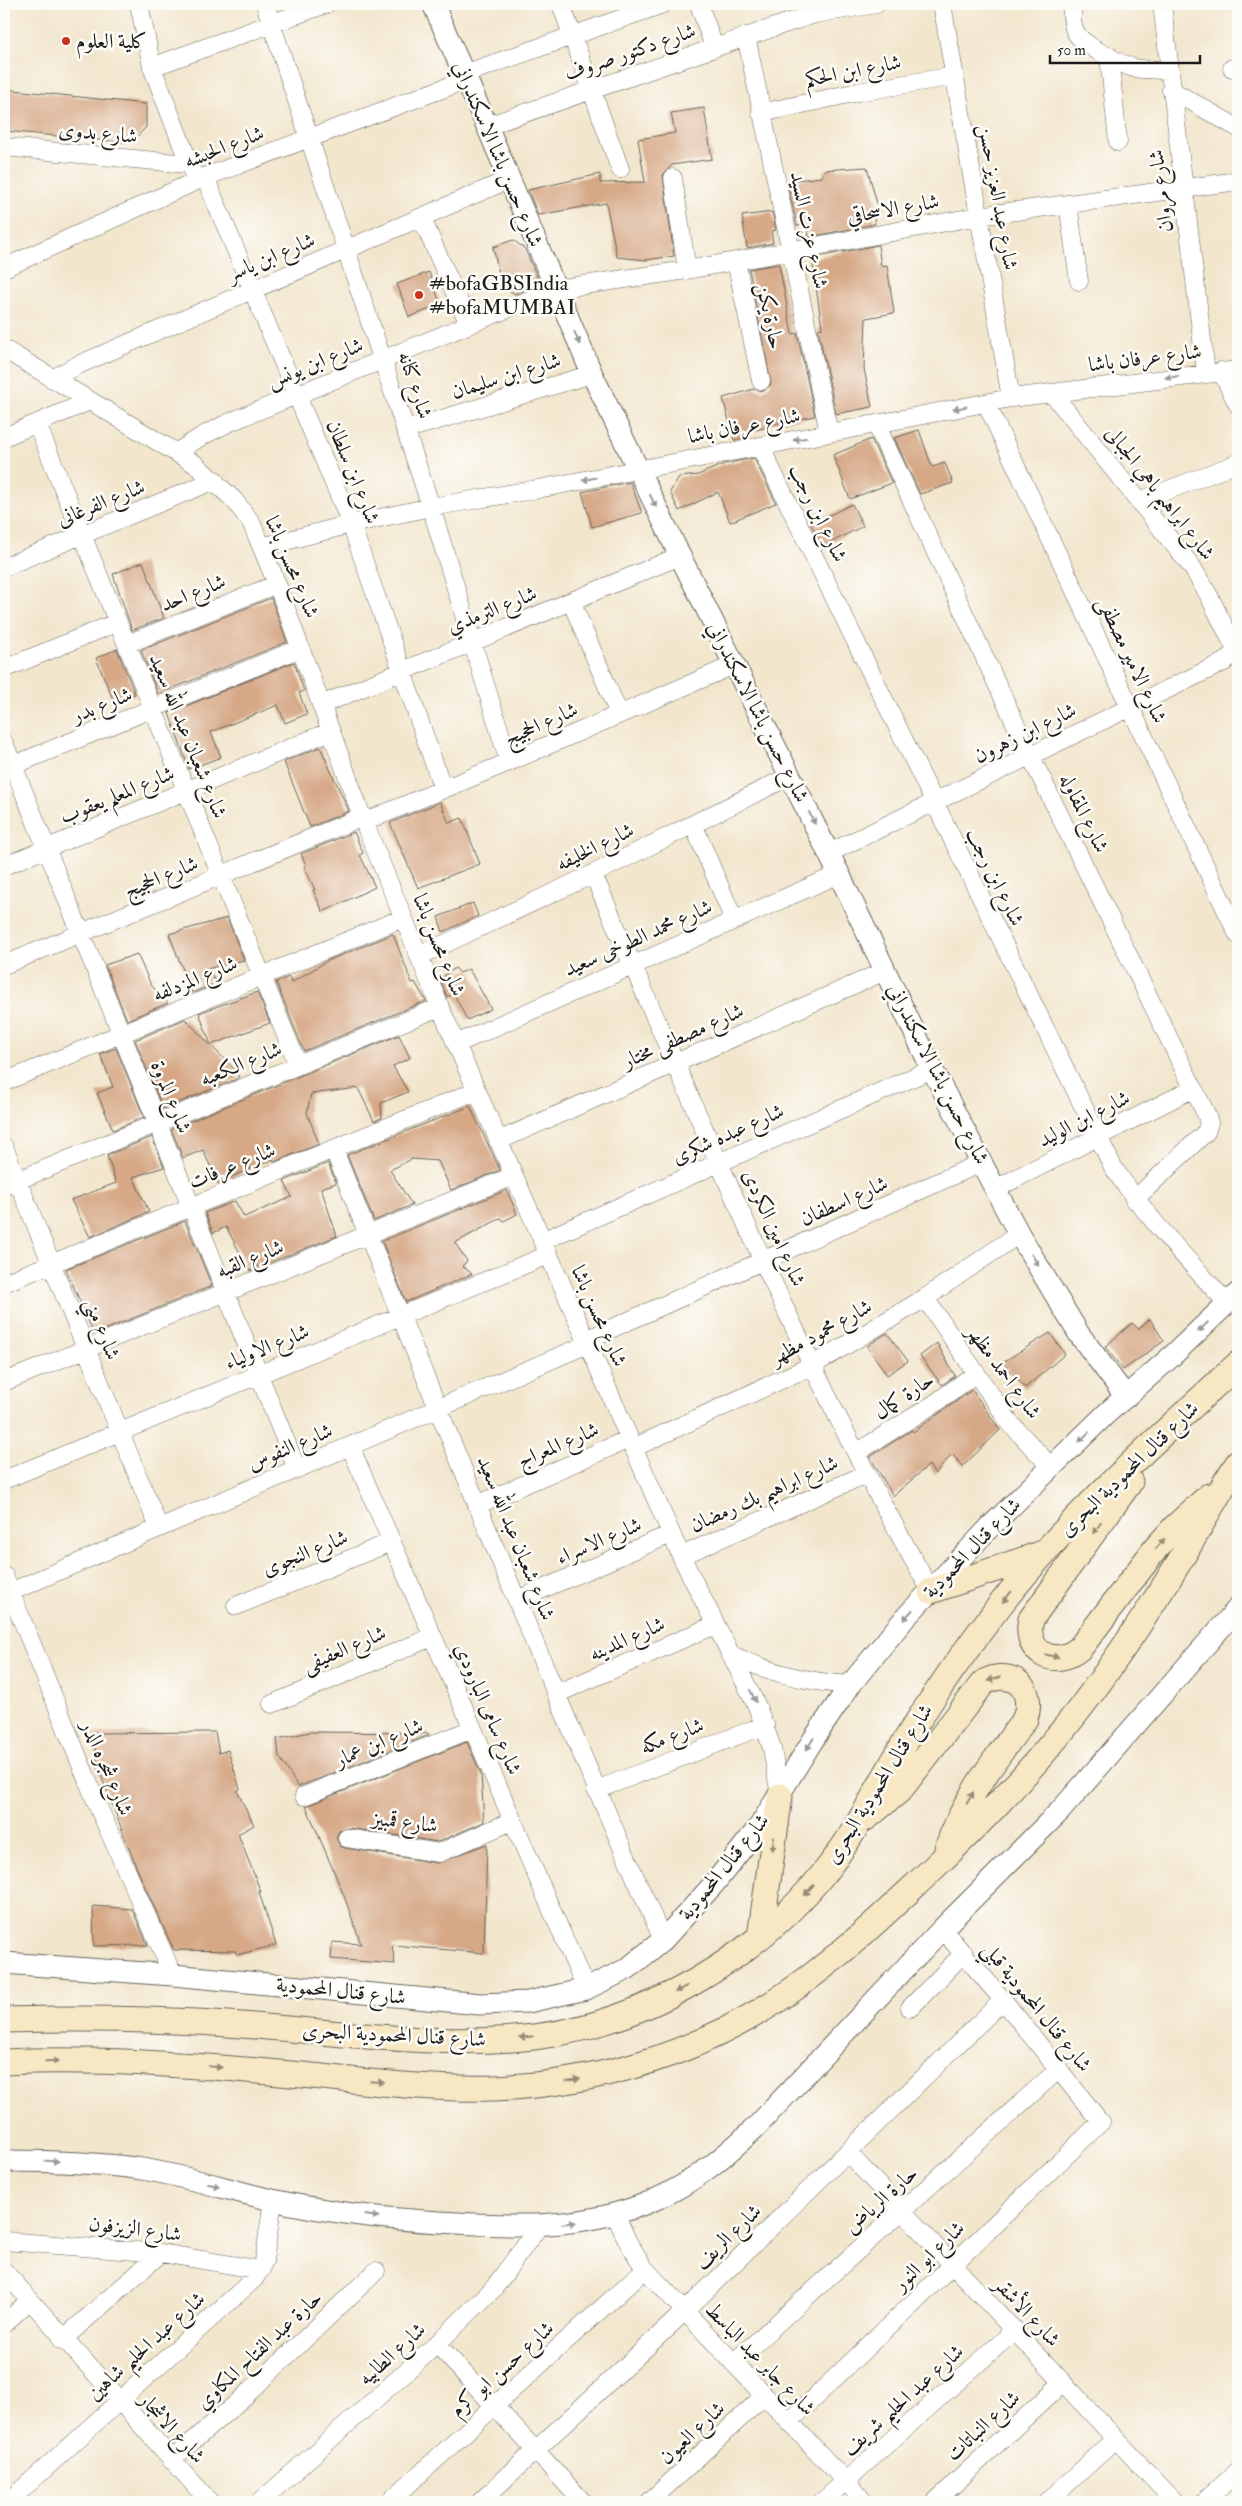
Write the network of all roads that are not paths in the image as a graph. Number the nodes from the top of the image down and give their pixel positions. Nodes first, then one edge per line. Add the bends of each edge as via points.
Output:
1 (139, 4) edge
2 (265, 4) edge
3 (326, 4) edge
4 (433, 4) edge
5 (561, 4) edge
6 (662, 4) edge
7 (699, 4) edge
8 (876, 4) edge
9 (942, 4) edge
10 (1072, 4) edge
11 (1162, 4) edge
12 (272, 23) junction
13 (572, 36) junction
14 (746, 36) junction
15 (714, 47) junction
16 (1109, 56) junction
17 (152, 67) junction
18 (1170, 70) junction
19 (954, 76) junction
20 (465, 77) junction
21 (592, 90) junction
22 (1172, 90) junction
23 (762, 112) junction
24 (487, 126) junction
25 (1238, 128) edge
26 (310, 138) junction
27 (1118, 142) dead end
28 (4, 146) edge
29 (188, 164) junction
30 (620, 169) dead end
31 (673, 178) dead end
32 (201, 179) junction
33 (510, 179) junction
34 (1238, 181) edge
35 (1183, 189) junction
36 (1068, 204) junction
37 (979, 216) junction
38 (421, 217) junction
39 (346, 249) junction
40 (790, 251) junction
41 (736, 261) junction
42 (4, 268) edge
43 (687, 270) junction
44 (1078, 281) dead end
45 (252, 289) junction
46 (556, 289) junction
47 (469, 324) junction
48 (4, 349) edge
49 (383, 360) junction
50 (1222, 371) edge
51 (592, 374) junction
52 (52, 378) junction
53 (761, 380) dead end
54 (1052, 392) junction
55 (297, 394) junction
56 (1011, 398) junction
57 (90, 401) junction
58 (986, 402) junction
59 (1238, 405) edge
60 (37, 424) junction
61 (876, 424) junction
62 (405, 430) junction
63 (830, 433) junction
64 (4, 438) edge
65 (760, 446) junction
66 (177, 452) junction
67 (1238, 463) edge
68 (638, 470) junction
69 (215, 480) junction
70 (1140, 501) junction
71 (432, 507) junction
72 (351, 524) junction
73 (82, 535) junction
74 (262, 547) junction
75 (680, 556) junction
76 (4, 567) edge
77 (277, 584) junction
78 (572, 603) junction
79 (118, 622) junction
80 (472, 642) junction
81 (127, 644) junction
82 (301, 648) junction
83 (1238, 652) edge
84 (734, 664) junction
85 (4, 669) edge
86 (402, 672) junction
87 (321, 705) junction
88 (1130, 707) junction
89 (153, 708) junction
90 (618, 714) junction
91 (331, 731) junction
92 (4, 743) edge
93 (1030, 755) junction
94 (509, 762) junction
95 (8, 767) edge
96 (790, 776) junction
97 (443, 789) junction
98 (186, 791) junction
99 (933, 802) junction
100 (363, 819) junction
101 (693, 824) junction
102 (46, 849) junction
103 (829, 853) junction
104 (4, 866) edge
105 (593, 874) junction
106 (840, 874) junction
107 (221, 876) junction
108 (403, 918) junction
109 (734, 920) junction
110 (81, 934) junction
111 (1238, 936) edge
112 (419, 956) junction
113 (4, 965) edge
114 (633, 965) junction
115 (885, 971) junction
116 (262, 976) junction
117 (440, 1007) junction
118 (121, 1034) junction
119 (456, 1044) junction
120 (676, 1063) junction
121 (298, 1065) junction
122 (932, 1069) junction
123 (4, 1082) edge
124 (1194, 1088) junction
125 (476, 1091) junction
126 (157, 1123) junction
127 (1098, 1138) junction
128 (498, 1142) junction
129 (4, 1147) edge
130 (334, 1150) junction
131 (720, 1162) junction
132 (983, 1162) junction
133 (513, 1176) junction
134 (11, 1183) edge
135 (995, 1189) junction
136 (1134, 1200) junction
137 (191, 1207) junction
138 (1019, 1234) junction
139 (368, 1235) junction
140 (545, 1248) junction
141 (764, 1262) junction
142 (52, 1264) junction
143 (4, 1283) edge
144 (226, 1293) junction
145 (925, 1298) junction
146 (1233, 1298) edge
147 (400, 1316) junction
148 (587, 1342) junction
149 (86, 1349) junction
150 (1238, 1364) edge
151 (813, 1365) junction
152 (259, 1374) junction
153 (975, 1374) junction
154 (4, 1382) edge
155 (1126, 1397) junction
156 (438, 1409) junction
157 (120, 1432) junction
158 (631, 1443) junction
159 (1152, 1444) junction
160 (350, 1446) junction
161 (856, 1453) junction
162 (1052, 1468) junction
163 (297, 1469) junction
164 (1232, 1472) edge
165 (866, 1474) junction
166 (4, 1480) edge
167 (477, 1505) junction
168 (159, 1528) junction
169 (671, 1534) junction
170 (391, 1542) junction
171 (1043, 1553) junction
172 (681, 1556) junction
173 (7, 1584) edge
174 (931, 1591) junction
175 (517, 1600) junction
176 (236, 1606) dead end
177 (1238, 1608) edge
178 (715, 1625) junction
179 (432, 1637) junction
180 (729, 1654) junction
181 (850, 1685) junction
182 (556, 1694) junction
183 (272, 1704) dead end
184 (765, 1724) junction
185 (472, 1728) junction
186 (596, 1790) junction
187 (304, 1796) dead end
188 (780, 1796) junction
189 (512, 1821) junction
190 (859, 1823) junction
191 (347, 1838) dead end
192 (943, 1858) junction
193 (942, 1930) junction
194 (760, 1937) junction
195 (663, 1940) junction
196 (964, 1953) junction
197 (4, 1963) edge
198 (173, 1975) junction
199 (586, 1989) junction
200 (1003, 2000) junction
201 (910, 2008) dead end
202 (4, 2020) edge
203 (4, 2062) edge
204 (1059, 2069) junction
205 (1098, 2118) joint
206 (847, 2152) junction
207 (4, 2161) edge
208 (273, 2200) junction
209 (902, 2211) junction
210 (615, 2214) junction
211 (538, 2226) junction
212 (4, 2241) edge
213 (161, 2253) junction
214 (952, 2265) junction
215 (645, 2269) junction
216 (261, 2270) junction
217 (4, 2271) edge
218 (376, 2271) dead end
219 (29, 2301) junction
220 (684, 2312) junction
221 (4, 2324) edge
222 (1014, 2331) junction
223 (62, 2340) junction
224 (437, 2344) junction
225 (733, 2363) junction
226 (1062, 2383) junction
227 (764, 2396) junction
228 (118, 2402) junction
229 (494, 2406) junction
230 (789, 2422) junction
231 (1116, 2439) junction
232 (536, 2452) junction
233 (171, 2460) junction
234 (1238, 2471) edge
235 (846, 2482) junction
236 (8, 2502) edge
237 (210, 2502) edge
238 (260, 2502) edge
239 (389, 2502) edge
240 (480, 2502) edge
241 (583, 2502) edge
242 (649, 2502) edge
243 (822, 2502) edge
244 (866, 2502) edge
245 (935, 2502) edge
246 (1047, 2502) edge
247 (1175, 2502) edge
248 (1204, 2502) edge

1 - 17 street, شارع ابن سلطان
2 - 12 street, شارع كنانه
3 - 12 street
4 - 20 street, شارع حسن باشا الاسكندراني
5 - 13 street
6 - 13 street, شارع الحبشه
7 - 15 street
8 - 14 street, شارع دكتور صروف via 815,14
9 - 19 street, شارع عبد العزيز حسن
10 - 16 street via 1075,32
11 - 18 street, شارع مروان
12 - 17 street
12 - 26 street, شارع كنانه
13 - 20 street, شارع الحبشه
13 - 21 street
14 - 15 street, شارع دكتور صروف
14 - 23 street, شارع عزت السيد
15 - 21 street, شارع دكتور صروف
16 - 18 street via 1136,68
16 - 27 street
17 - 29 street, شارع ابن سلطان
18 - 22 street, شارع مروان
19 - 23 street, شارع ابن الحكم
19 - 37 street, شارع عبد العزيز حسن
20 - 24 street, شارع حسن باشا الاسكندراني
20 - 26 street, شارع الحبشه
21 - 24 street, شارع دكتور صروف
21 - 30 street
22 - 25 street
22 - 35 street, شارع مروان
23 - 40 street, شارع عزت السيد
24 - 33 street, شارع حسن باشا الاسكندراني
26 - 32 street, شارع الحبشه
26 - 39 street, شارع كنانه
28 - 29 street, شارع بدوى
29 - 32 street, شارع ابن سلطان
31 - 43 street
32 - 42 street, شارع الحبشه
32 - 45 street, شارع ابن سلطان
33 - 38 street, شارع ابن ياسر
33 - 46 street, شارع حسن باشا الاسكندراني
34 - 35 street, شارع الاسحاقي
35 - 36 street, شارع الاسحاقي
35 - 50 street, شارع مروان
36 - 37 street, شارع الاسحاقي
36 - 44 street
37 - 40 street, شارع الاسحاقي
37 - 56 street, شارع عبد العزيز حسن
38 - 39 street, شارع ابن ياسر
38 - 47 street
39 - 45 street, شارع ابن ياسر
39 - 49 street, شارع كنانه
40 - 41 street, شارع الاسحاقي
40 - 63 street, شارع عزت السيد
41 - 43 street, شارع الاسحاقي
41 - 53 street, حارة يكن
43 - 46 street, شارع الاسحاقي
45 - 52 street, شارع ابن ياسر
45 - 55 street, شارع ابن سلطان
46 - 47 street, شارع ابن يونس
46 -> 51 street, شارع حسن باشا الاسكندراني
47 - 49 street, شارع ابن يونس
48 - 52 street, شارع محسن باشا
49 - 55 street, شارع ابن يونس
49 - 62 street, شارع كنانه
50 -> 54 street, شارع عرفان باشا
50 - 59 street, شارع مروان
51 - 62 street, شارع ابن سليمان
51 - 68 street, شارع حسن باشا الاسكندراني
52 - 57 street, شارع محسن باشا
54 - 56 street, شارع عرفان باشا
54 - 70 street, شارع ابراهيم باهي الجبالى
55 - 66 street, شارع ابن يونس via 209,432
55 - 72 street, شارع ابن سلطان
56 - 58 street, شارع عرفان باشا
57 - 60 street
57 - 66 street, شارع محسن باشا
58 -> 61 street, شارع عرفان باشا
58 - 88 street, شارع الامير مصطفى
60 - 64 street
60 - 73 street, شارع شعبان عبد الله سعيد
61 - 63 street, شارع عرفان باشا
61 - 93 street, شارع المقاوله
62 - 71 street, شارع كنانه
63 -> 65 street, شارع عرفان باشا
65 - 68 street, شارع عرفان باشا
65 - 99 street, شارع ابن رجب
66 - 69 street, شارع محسن باشا
67 - 70 street
68 -> 71 street, شارع عرفان باشا
68 -> 75 street, شارع حسن باشا الاسكندراني
69 - 73 street, شارع الفرغانى
69 - 74 street, شارع محسن باشا via 251,522
70 - 83 street, شارع ابراهيم باهي الجبالى via 1192,567
71 - 72 street, شارع عرفان باشا
71 - 80 street, شارع كنانه
72 - 74 street, شارع عرفان باشا
72 - 86 street, شارع ابن سلطان
73 - 76 street, شارع الفرغانى
73 - 79 street, شارع شعبان عبد الله سعيد
74 - 77 street, شارع محسن باشا
75 - 78 street, شارع الترمذي
75 - 84 street, شارع حسن باشا الاسكندراني
77 - 81 street, شارع احد
77 - 82 street, شارع محسن باشا
78 - 80 street, شارع الترمذي
78 - 90 street
79 - 81 street, شارع شعبان عبد الله سعيد
79 - 85 street
80 - 86 street, شارع الترمذي
80 - 94 street, شارع كنانه
81 - 89 street, شارع شعبان عبد الله سعيد
82 - 87 street, شارع محسن باشا
82 - 89 street, شارع بدر
83 - 88 street, شارع ابن زهرون via 1224,662
84 - 90 street, شارع الحجيج
84 - 96 street, شارع حسن باشا الاسكندراني
86 - 87 street, شارع الترمذي
86 - 97 street, شارع ابن سلطان
87 - 91 street, شارع محسن باشا
88 - 93 street, شارع ابن زهرون
88 - 111 street, شارع الامير مصطفى
89 - 95 street, شارع بدر
89 - 98 street, شارع شعبان عبد الله سعيد
90 - 94 street, شارع الحجيج
91 - 98 street, شارع المعلم يعقوب
91 - 100 street, شارع محسن باشا
92 - 95 street, شارع المروة
93 - 99 street, شارع ابن زهرون
93 - 124 street, شارع المقاوله
94 - 97 street, شارع الحجيج
95 - 102 street, شارع المروة
96 - 101 street, شارع الخليفه
96 -> 103 street, شارع حسن باشا الاسكندراني
97 - 100 street, شارع الحجيج
98 - 102 street, شارع المعلم يعقوب
98 - 107 street, شارع شعبان عبد الله سعيد
99 - 103 street, شارع ابن زهرون
99 - 127 street, شارع ابن رجب
100 - 107 street, شارع الحجيج
100 - 108 street, شارع محسن باشا
101 - 105 street, شارع الخليفه
101 - 109 street
102 - 104 street, شارع المعلم يعقوب
102 - 110 street, شارع المروة
103 - 106 street, شارع حسن باشا الاسكندراني
105 - 112 street, شارع الخليفه
105 - 114 street, شارع امين الكردى
106 - 109 street, شارع محمد الطوخى سعيد
106 - 115 street, شارع حسن باشا الاسكندراني
107 - 110 street, شارع الحجيج
107 - 116 street, شارع شعبان عبد الله سعيد
108 - 112 street, شارع محسن باشا
108 - 116 street, شارع المزدلفه
109 - 114 street, شارع محمد الطوخى سعيد
110 - 113 street, شارع الحجيج
110 - 118 street, شارع المروة
112 - 117 street, شارع محسن باشا
114 - 119 street, شارع محمد الطوخى سعيد
114 - 120 street, شارع امين الكردى
115 - 120 street, شارع مصطفى مختار
115 - 122 street, شارع حسن باشا الاسكندراني
116 - 118 street, شارع المزدلفه
116 - 121 street, شارع شعبان عبد الله سعيد
117 - 119 street, شارع محسن باشا
117 - 121 street, شارع الكعبه
118 - 123 street, شارع المزدلفه
118 - 126 street, شارع المروة
119 - 125 street, شارع محسن باشا
120 - 128 street, شارع مصطفى مختار
120 - 131 street, شارع امين الكردى
121 - 126 street, شارع الكعبه
122 - 131 street, شارع عبده شكرى
122 - 132 street, شارع حسن باشا الاسكندراني
124 - 127 street, شارع ابن الوليد
124 - 136 street, شارع المقاوله via 1207,1116 1208,1128
125 - 128 street, شارع محسن باشا
125 - 130 street, شارع عرفات
126 - 134 street, شارع الكعبه
126 - 137 street, شارع المروة
127 - 135 street, شارع ابن الوليد
127 - 136 street, شارع ابن رجب
128 - 133 street, شارع محسن باشا
129 - 134 street, شارع مني
130 - 137 street, شارع عرفات
130 - 139 street, شارع شعبان عبد الله سعيد
131 - 140 street, شارع عبده شكرى
131 - 141 street, شارع امين الكردى
132 - 135 street, شارع حسن باشا الاسكندراني
132 - 141 street, شارع اسطفان
133 - 139 street, شارع القبه
133 - 140 street, شارع محسن باشا
134 - 142 street, شارع مني
135 - 138 street, شارع حسن باشا الاسكندراني
136 - 146 street, شارع ابن رجب
137 - 142 street, شارع عرفات
137 - 144 street, شارع المروة
138 - 145 street, شارع محمود مظهر
138 -> 155 street, شارع حسن باشا الاسكندراني via 1079,1334
139 - 144 street, شارع القبه
139 - 147 street, شارع شعبان عبد الله سعيد
140 - 147 street, شارع الاولياء
140 - 148 street, شارع محسن باشا
141 - 148 street, شارع اسطفان
141 - 151 street, شارع امين الكردى
142 - 143 street, شارع عرفات
142 - 149 street, شارع مني
144 - 149 street, شارع القبه
144 - 152 street, شارع المروة
145 - 151 street, شارع محمود مظهر
145 - 153 street, شارع احمد مظهر
146 -> 155 street, شارع قنال المحمودية
147 - 152 street, شارع الاولياء
147 - 156 street, شارع شعبان عبد الله سعيد
148 - 156 street, شارع النفوس
148 - 158 street, شارع محسن باشا
149 - 154 street, شارع القبه
149 - 157 street, شارع مني
150 - 159 main road, شارع قنال المحمودية البحرى
151 - 158 street, شارع محمود مظهر
151 - 161 street, شارع امين الكردى
152 - 157 street, شارع الاولياء
152 - 163 street, شارع المروة
153 - 161 street, حارة كمال
153 - 162 street, شارع احمد مظهر via 1010,1423
155 -> 162 street, شارع قنال المحمودية
156 - 160 street, شارع النفوس
156 - 167 street, شارع شعبان عبد الله سعيد
157 - 166 street, شارع الاولياء
157 - 168 street, شارع مني
158 - 167 street, شارع المعراج
158 - 169 street, شارع محسن باشا
159 -> 164 main road via 1119,1499 1031,1619 1029,1628 1033,1645 1047,1656 1065,1658 1080,1648 1156,1548
159 - 171 main road, شارع قنال المحمودية البحرى
160 - 163 street, شارع النفوس
160 - 170 street, شارع سامى البارودي
161 - 165 street, شارع امين الكردى
162 - 174 street, شارع قنال المحمودية via 990,1527
163 - 168 street, شارع النفوس
164 - 192 main road via 1142,1620 1098,1684 1043,1752
165 - 172 street, شارع ابراهيم بك رمضان
165 - 174 street, شارع امين الكردى
167 - 175 street, شارع شعبان عبد الله سعيد
168 - 173 street, شارع النفوس
169 - 172 street, شارع محسن باشا
169 - 175 street, شارع الاسراء
170 - 176 street, شارع النجوى
170 - 179 street, شارع سامى البارودي
171 - 174 main road
171 -> 190 main road, شارع قنال المحمودية البحرى via 940,1686
172 - 178 street, شارع محسن باشا
173 - 198 street, شارع شجره الدر via 100,1811
174 -> 181 street, شارع قنال المحمودية
175 - 182 street, شارع شعبان عبد الله سعيد
177 - 193 street via 1060,1811
178 - 180 street, شارع محسن باشا
178 - 182 street, شارع المدينه
179 - 183 street, شارع العفيفى
179 - 185 street, شارع سامى البارودي
180 - 181 street via 787,1677
180 -> 184 street, شارع محسن باشا
181 -> 188 street, شارع قنال المحمودية
182 - 186 street, شارع شعبان عبد الله سعيد
184 - 186 street, شارع مكه
184 - 188 street, شارع محسن باشا
185 - 187 street, شارع ابن عمار
185 - 189 street, شارع سامى البارودي
186 - 195 street, شارع شعبان عبد الله سعيد
188 -> 194 main road
188 - 195 street, شارع قنال المحمودية via 713,1885
189 - 191 street, شارع قمبيز via 439,1853
189 - 199 street, شارع سامى البارودي
192 -> 190 main road via 971,1796 1029,1708 1023,1687 1014,1680 992,1678 983,1684 900,1790 888,1803
190 -> 194 main road, شارع قنال المحمودية البحرى via 813,1886
203 -> 192 main road via 149,2062 445,2087 533,2086 577,2080 662,2057 743,2021 817,1972
193 - 196 street, شارع قنال المحمودية قبلي
193 - 210 street via 726,2156 655,2200
194 -> 202 main road, شارع قنال المحمودية البحرى via 678,1991 634,2010 540,2036 492,2041 443,2041 162,2020
195 - 199 street, شارع قنال المحمودية via 627,1969
196 - 200 street, شارع قنال المحمودية قبلي
196 - 201 street
197 - 198 street, شارع قنال المحمودية
198 - 199 street, شارع قنال المحمودية via 480,2004 528,2002
200 - 204 street, شارع قنال المحمودية قبلي
200 - 206 street, شارع الريف
204 - 205 street, شارع قنال المحمودية قبلي
204 - 209 street, حارة الرياض
205 - 214 street, شارع ابو النور
206 - 209 street, شارع الأشقر
206 - 220 street, شارع الريف
207 -> 208 street via 78,2161 136,2168
208 -> 211 street via 405,2220
208 - 216 street
209 - 214 street, شارع الأشقر
209 - 225 street, حارة الرياض
211 -> 210 street
210 - 215 street, شارع جابر عبد الباسط
211 - 224 street, شارع الطابيه via 494,2288
212 - 213 street, شارع الزيزفون
213 - 216 street, شارع الزيزفون
213 - 223 street
214 - 222 street, شارع الأشقر
214 - 230 street, شارع ابو النور
215 - 220 street, شارع جابر عبد الباسط
215 - 229 street, شارع حسن ابو كرم
216 - 228 street, شارع عبد الحليم شاهين
217 - 219 street, شارع الاشجار
218 - 233 street, حارة عبد الفتاح المكاوي via 245,2396
219 - 221 street
219 - 223 street, شارع الاشجار
220 - 225 street, شارع جابر عبد الباسط
220 - 232 street, شارع الريف
222 - 226 street, شارع الأشقر
222 - 235 street, شارع عبد الحليم شريف
223 - 228 street, شارع الاشجار
224 - 229 street
224 - 238 street, شارع الطابيه
225 - 227 street, شارع جابر عبد الباسط
226 - 231 street, شارع الأشقر
226 - 245 street, شارع النباتات
227 - 230 street, شارع جابر عبد الباسط
227 - 242 street, شارع العيون
228 - 233 street, شارع الاشجار
228 - 236 street, شارع عبد الحليم شاهين
229 - 232 street
229 - 239 street, شارع حسن ابو كرم
230 - 235 street, شارع جابر عبد الباسط
231 - 246 street
231 - 247 street, شارع الأشقر
232 - 240 street, شارع الريف
232 - 241 street
233 - 237 street, شارع الاشجار
234 - 248 street
235 - 243 street, شارع عبد الحليم شريف
235 - 244 street, شارع جابر عبد الباسط

